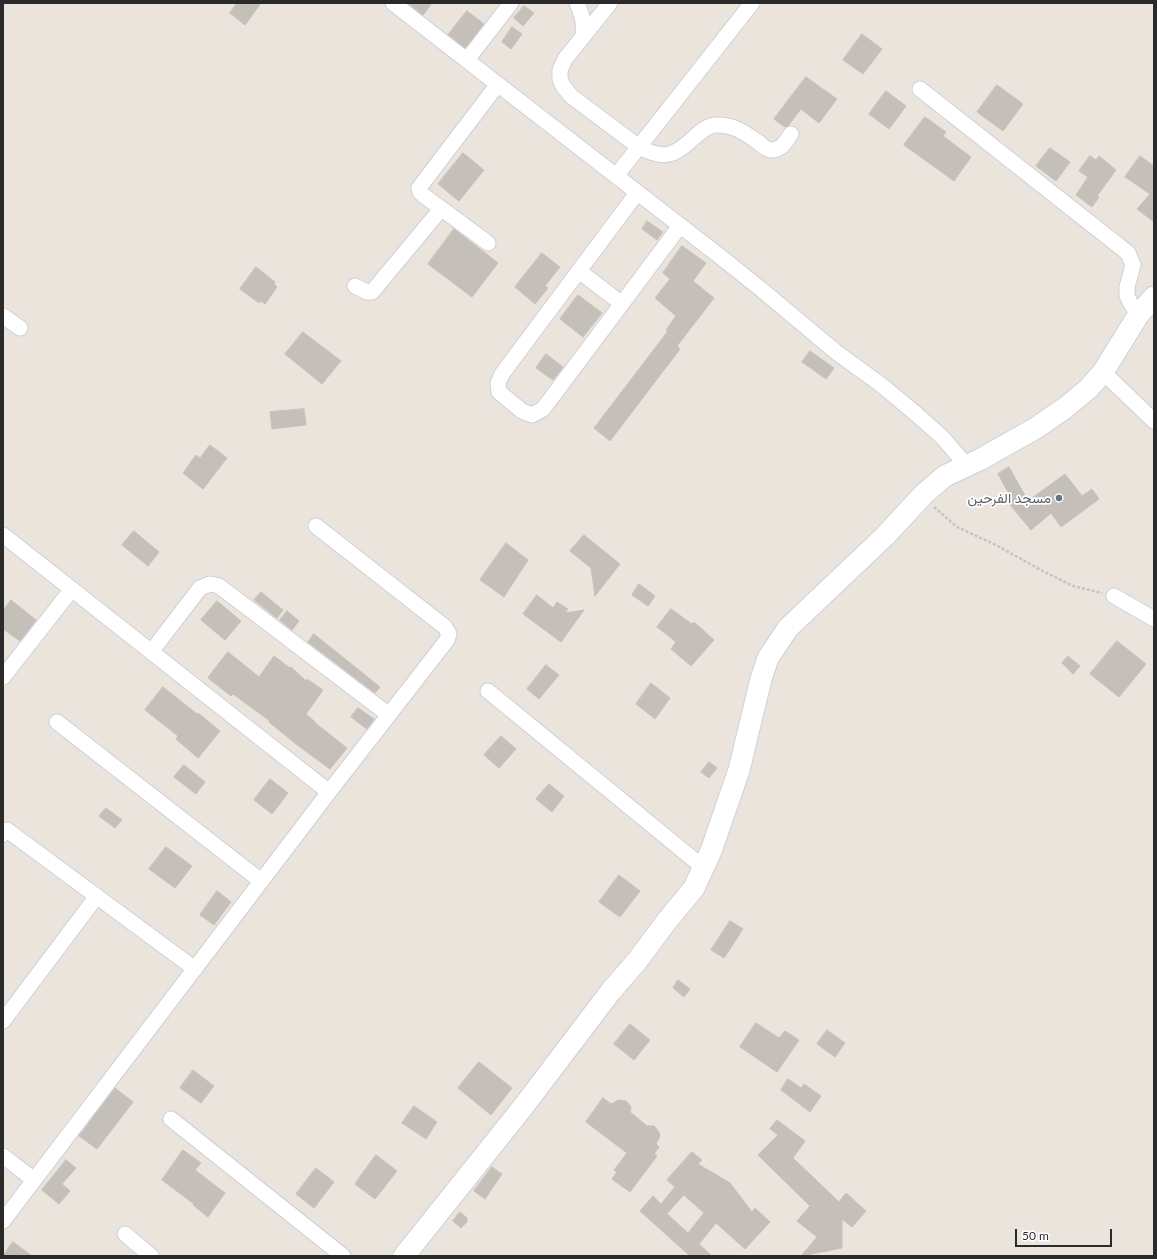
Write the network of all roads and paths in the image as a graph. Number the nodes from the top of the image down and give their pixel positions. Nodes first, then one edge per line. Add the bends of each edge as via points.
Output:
1 (393, 3) edge
2 (511, 3) edge
3 (577, 3) edge
4 (610, 3) edge
5 (752, 3) edge
6 (582, 37) junction
7 (466, 60) junction
8 (498, 84) junction
9 (920, 89) dead end
10 (791, 134) dead end
11 (639, 147) junction
12 (616, 176) junction
13 (637, 193) junction
14 (441, 209) junction
15 (680, 226) junction
16 (488, 244) dead end
17 (579, 272) junction
18 (356, 286) dead end
19 (1154, 297) edge
20 (622, 304) junction
21 (1139, 314) junction
22 (3, 316) edge
23 (20, 328) dead end
24 (1103, 372) junction
25 (1154, 421) edge
26 (966, 465) junction
27 (924, 494) junction
28 (316, 526) dead end
29 (3, 535) edge
30 (72, 589) junction
31 (1114, 596) joint
32 (1152, 614) edge
33 (151, 652) junction
34 (3, 677) edge
35 (488, 691) dead end
36 (389, 715) junction
37 (57, 722) dead end
38 (329, 792) junction
39 (3, 834) edge
40 (704, 868) junction
41 (261, 881) junction
42 (97, 896) junction
43 (195, 969) junction
44 (3, 1021) edge
45 (171, 1119) dead end
46 (3, 1156) edge
47 (34, 1180) junction
48 (3, 1221) edge
49 (125, 1234) dead end
50 (151, 1256) edge
51 (343, 1256) edge
52 (404, 1256) edge

1 - 7 street
2 - 7 street
3 - 6 street via 584,24
4 - 6 street
5 - 11 street
6 - 11 street via 560,70 563,86 571,96
7 - 8 street
8 - 12 street
8 - 14 street via 419,188 423,195
9 - 21 street via 1128,253 1133,265 1127,296
10 - 11 street via 781,147 774,150 767,149 735,128 715,124 670,154 659,155
11 - 12 street
12 - 13 street
13 - 15 street
13 - 17 street
14 - 16 street
14 - 18 street via 372,292
15 - 20 street
15 - 26 street via 836,352 880,384 943,438
17 - 20 street
17 - 20 street via 502,374 498,383 499,392 522,411 532,415 543,409
19 - 21 street
21 - 24 street
22 - 23 street
24 - 25 street
24 - 26 street via 1088,389 1036,428
26 - 27 street via 945,476
27 - 31 path via 934,508 957,528 996,545 1072,586
27 - 40 street via 886,536 788,628 768,658 739,770
28 - 36 street via 445,627 449,634
29 - 30 street
30 - 33 street
30 - 34 street
31 - 32 street
33 - 36 street via 200,588 210,584 219,586
33 - 38 street
35 - 40 street
36 - 38 street
37 - 41 street
38 - 41 street
39 - 42 street via 7,830
40 - 52 street via 694,888
41 - 43 street
42 - 43 street
42 - 44 street
43 - 47 street
45 - 51 street
46 - 47 street
47 - 48 street
49 - 50 street

